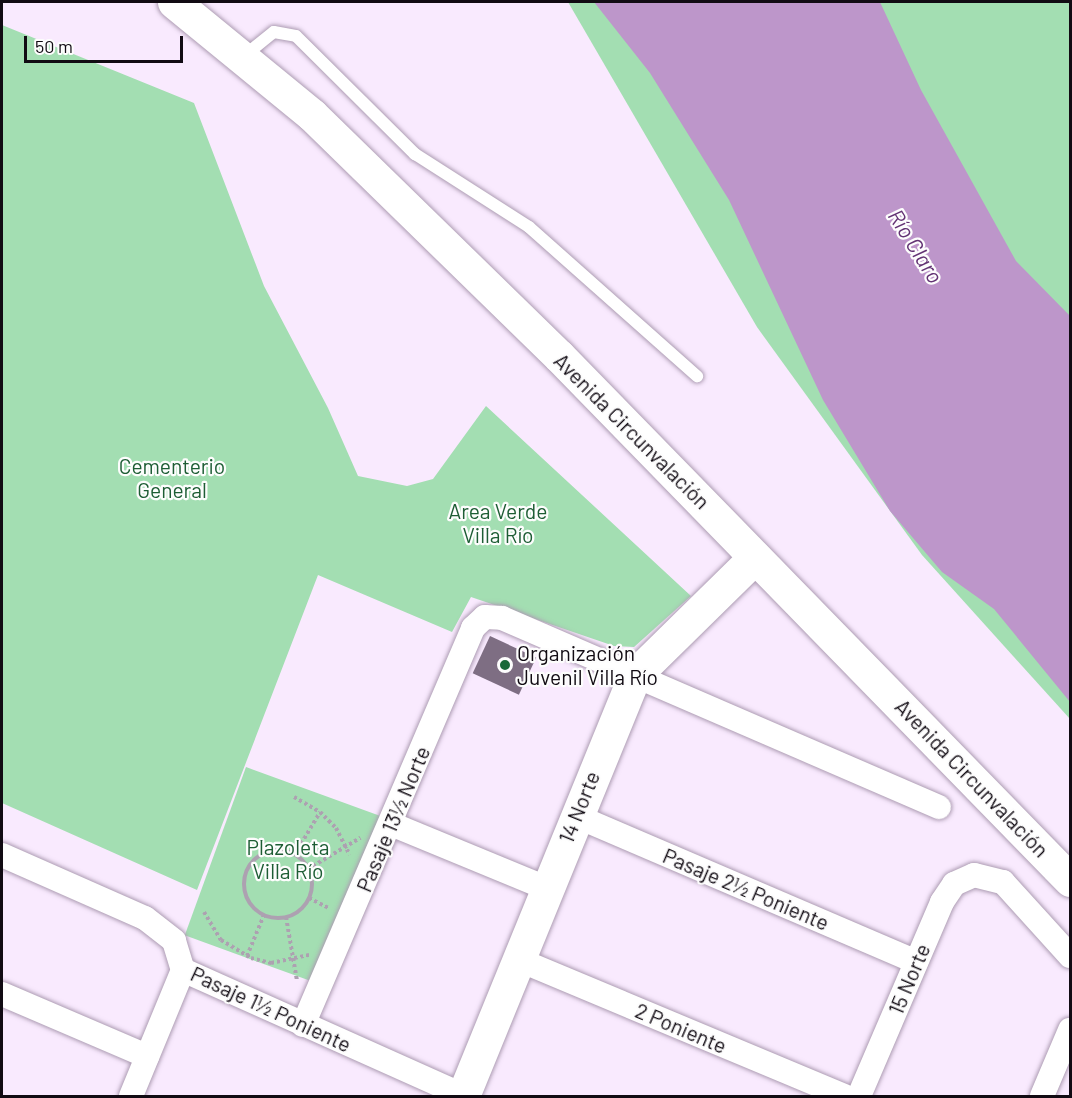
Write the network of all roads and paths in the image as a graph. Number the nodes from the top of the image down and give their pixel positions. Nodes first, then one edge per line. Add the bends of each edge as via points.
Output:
1 (174, 2) edge
2 (244, 56) junction
3 (697, 376) dead end
4 (755, 557) junction
5 (635, 675) junction
6 (294, 797) dead end
7 (939, 807) dead end
8 (320, 812) junction
9 (576, 816) junction
10 (391, 824) junction
11 (345, 845) junction
12 (295, 854) junction
13 (2, 855) edge
14 (351, 863) dead end
15 (308, 869) junction
16 (1071, 880) edge
17 (546, 888) junction
18 (204, 912) dead end
19 (264, 915) junction
20 (286, 917) junction
21 (318, 949) dead end
22 (247, 956) junction
23 (1071, 956) edge
24 (518, 959) junction
25 (293, 960) junction
26 (916, 962) junction
27 (183, 970) junction
28 (2, 994) edge
29 (303, 1025) junction
30 (1071, 1030) edge
31 (147, 1056) junction
32 (131, 1096) edge
33 (463, 1096) edge
34 (845, 1096) edge
35 (859, 1096) edge
36 (1042, 1096) edge

1 - 2 main road, Avenida Circunvalación
2 - 3 lane via 274,32 296,36 415,154 529,226
2 - 4 main road, Avenida Circunvalación via 312,115 559,356
4 - 5 main road, 14 Norte
4 - 16 main road, Avenida Circunvalación
5 - 7 street
5 - 9 main road, 14 Norte
5 - 10 street, Pasaje 13½ Norte via 497,616 485,617 473,628
6 - 8 path
8 - 11 path
8 - 12 path
9 - 17 main road, 14 Norte
9 - 26 street, Pasaje 2½ Poniente
10 - 11 path
10 - 17 street
10 - 29 street, Pasaje 13½ Norte
11 - 14 path
11 - 15 path
12 - 15 path
12 - 19 path via 283,850 265,852 251,862 245,874 244,892 252,906
13 - 27 street, Pasaje 1½ Poniente via 145,918 174,941
15 - 20 path via 309,898
17 - 24 main road, 14 Norte
18 - 22 path via 221,940
19 - 20 path
19 - 22 path
20 - 25 path
21 - 25 path
22 - 25 path via 271,963
23 - 26 street, 15 Norte via 1003,882 974,875 947,892
24 - 33 main road, 14 Norte
24 - 34 street, 2 Poniente
25 - 29 path
26 - 35 street, 15 Norte
27 - 29 street, Pasaje 1½ Poniente
27 - 31 street
28 - 31 street
29 - 33 street, Pasaje 1½ Poniente
30 - 36 street
31 - 32 street

